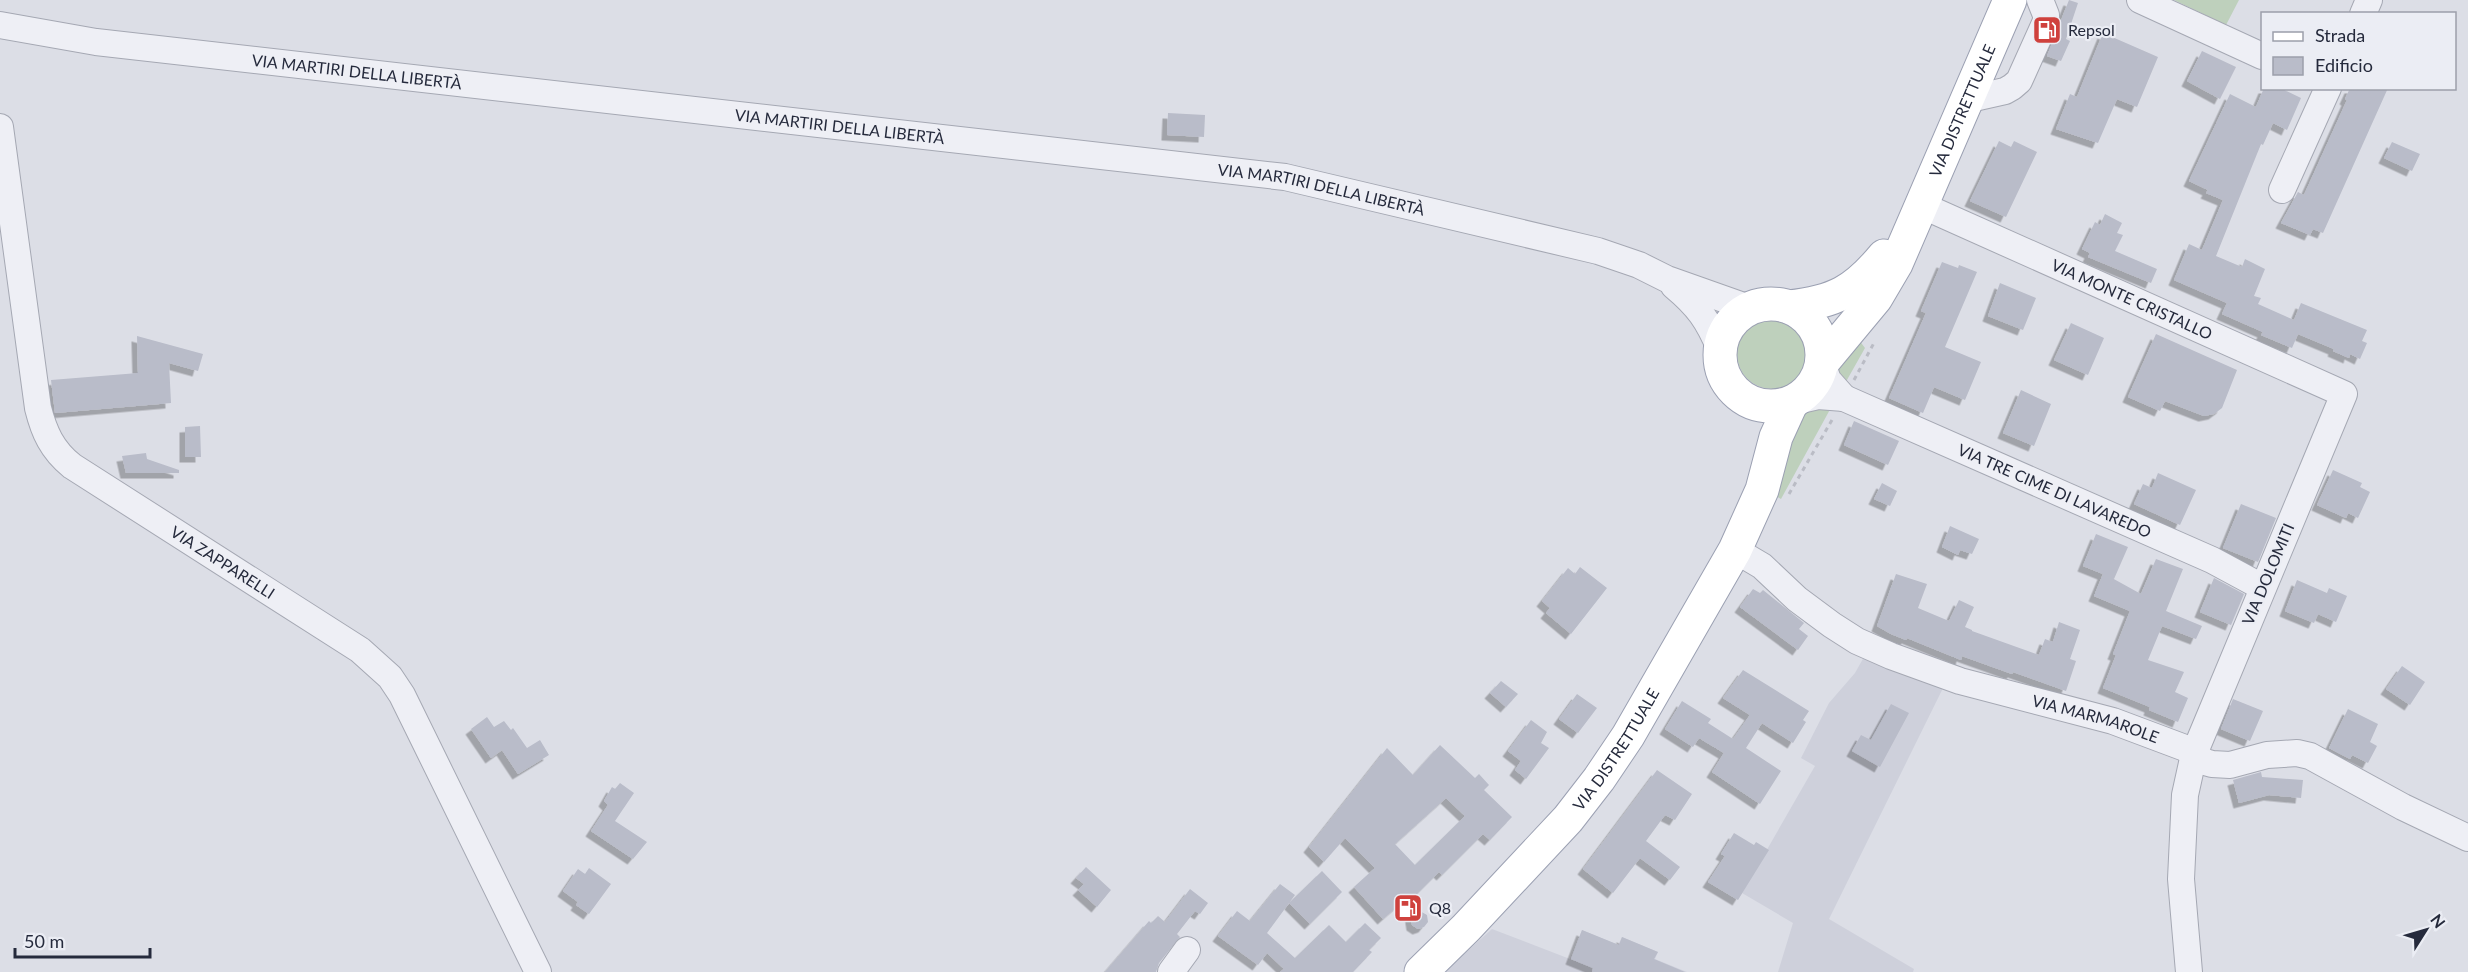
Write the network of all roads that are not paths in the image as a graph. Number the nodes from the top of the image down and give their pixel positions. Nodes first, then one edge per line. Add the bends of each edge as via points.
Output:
1 (2010, 0) edge
2 (2040, 0) edge
3 (2140, 0) edge
4 (0, 25) edge
5 (2261, 56) edge
6 (2327, 90) edge
7 (1965, 100) junction
8 (0, 126) edge
9 (2282, 190) dead end
10 (1917, 212) junction
11 (1667, 279) junction
12 (1789, 307) junction
13 (1749, 308) junction
14 (1720, 349) junction
15 (1822, 363) junction
16 (2344, 394) joint
17 (1741, 397) junction
18 (1792, 402) junction
19 (1839, 407) junction
20 (1774, 494) junction
21 (1735, 550) junction
22 (2262, 587) junction
23 (2194, 754) junction
24 (2468, 838) edge
25 (1187, 950) dead end
26 (538, 972) edge
27 (1171, 972) edge
28 (1421, 972) edge
29 (2189, 972) edge

1 - 7 main road, VIA DISTRETTUALE
2 - 7 street via 2046,21 2019,81 2005,91
3 - 5 street
4 - 11 street, VIA MARTIRI DELLA LIBERTÀ via 96,42 1285,177 1598,251
6 - 9 street
7 - 10 main road, VIA DISTRETTUALE
8 - 26 street, VIA ZAPPARELLI via 38,408 49,442 72,466 360,650 390,678 402,695
10 - 12 main road, VIA DISTRETTUALE via 1855,288 1827,301
10 - 15 main road, VIA DISTRETTUALE via 1896,264 1876,298
10 - 16 street, VIA MONTE CRISTALLO
11 - 13 street
11 - 14 street via 1696,304
12 - 13 main road, VIA DISTRETTUALE via 1769,304
12 - 15 main road via 1804,315 1816,329 1822,345
13 - 14 main road via 1725,332
14 - 17 main road, VIA DISTRETTUALE via 1724,376
15 - 18 main road, VIA DISTRETTUALE via 1817,379
15 - 19 street, VIA TRE CIME DI LAVAREDO
16 - 22 street, VIA DOLOMITI
17 - 18 main road via 1766,406
17 - 20 main road, VIA DISTRETTUALE via 1757,434
18 - 19 street, VIA TRE CIME DI LAVAREDO via 1818,396
18 - 20 main road, VIA DISTRETTUALE via 1776,437
19 - 22 street, VIA TRE CIME DI LAVAREDO via 2212,560
20 - 21 main road, VIA DISTRETTUALE
21 - 23 street, VIA MARMAROLE via 1762,566 1811,611 1874,650 1960,681 2113,721
21 - 28 main road, VIA DISTRETTUALE via 1658,686 1599,779 1529,863
22 - 23 street, VIA DOLOMITI
23 - 24 street, VIA MARMAROLE via 2205,762 2221,765 2266,755 2310,756
23 - 29 street, VIA DOLOMITI via 2186,795 2181,879
25 - 27 street

